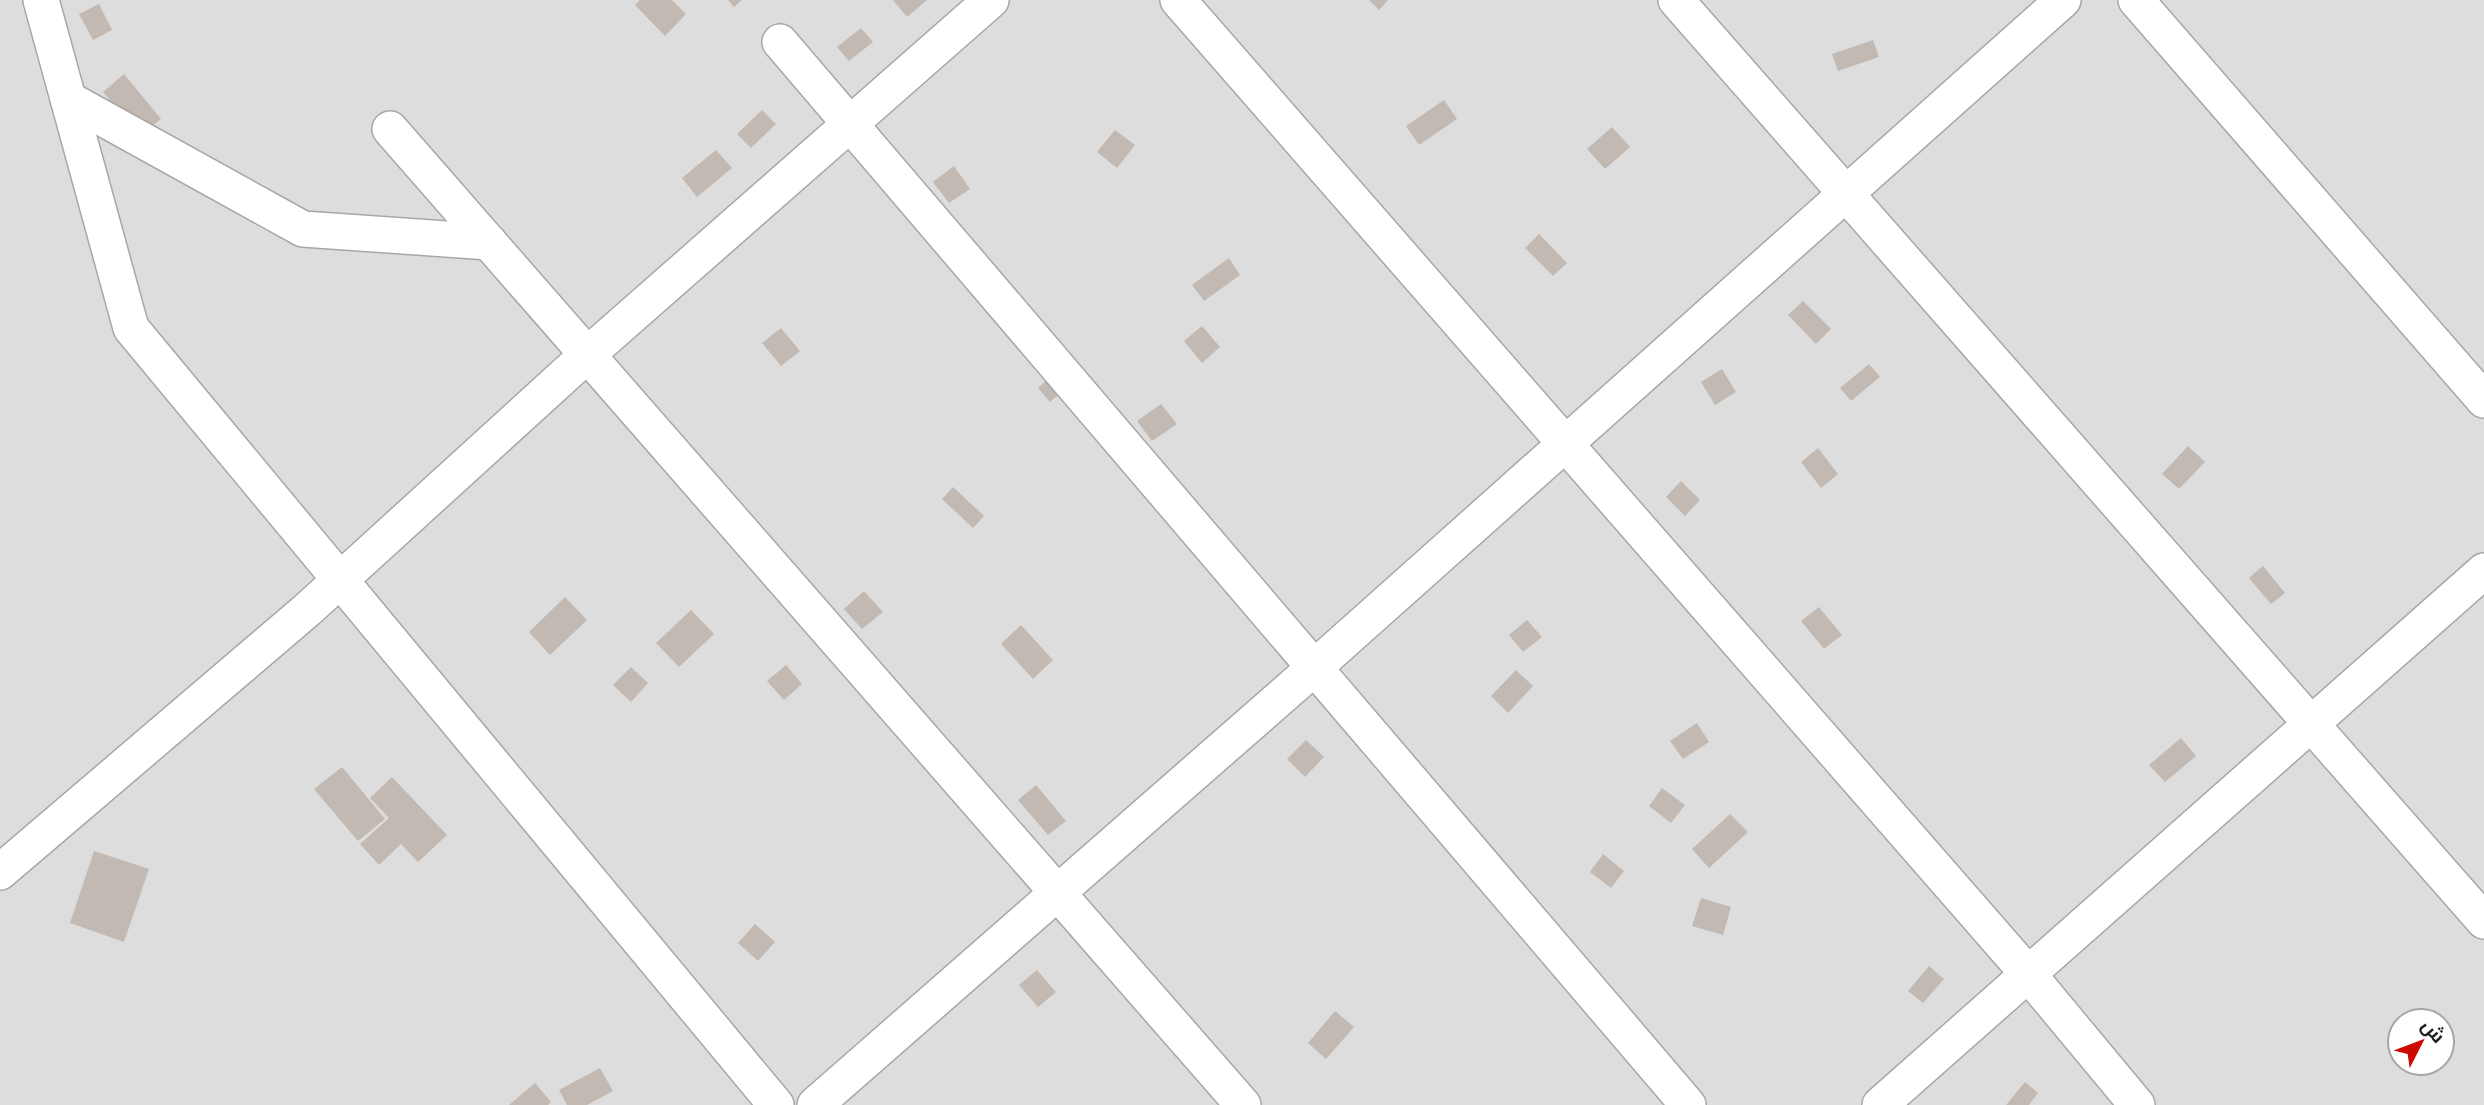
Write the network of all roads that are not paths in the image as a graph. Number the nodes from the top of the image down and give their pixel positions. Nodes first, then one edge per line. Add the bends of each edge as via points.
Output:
1 (41, 0) edge
2 (991, 0) edge
3 (1178, 0) edge
4 (1676, 0) edge
5 (2063, 0) edge
6 (2136, 0) edge
7 (780, 42) dead end
8 (68, 99) junction
9 (850, 124) junction
10 (390, 129) dead end
11 (1846, 193) junction
12 (489, 242) junction
13 (587, 355) junction
14 (2484, 400) edge
15 (1565, 443) junction
16 (2484, 570) edge
17 (340, 579) junction
18 (1314, 667) junction
19 (2311, 724) junction
20 (0, 872) edge
21 (1057, 893) junction
22 (2484, 921) edge
23 (2029, 975) junction
24 (776, 1105) edge
25 (814, 1105) edge
26 (1243, 1105) edge
27 (1688, 1105) edge
28 (1880, 1105) edge
29 (2137, 1105) edge

1 - 8 street
2 - 9 street
3 - 15 street
4 - 11 street
5 - 11 street
6 - 14 street
7 - 9 street
8 - 12 street via 303,229
8 - 17 street via 131,328
9 - 13 street
9 - 18 street
10 - 12 street
11 - 15 street
11 - 19 street
12 - 13 street
13 - 17 street
13 - 21 street
15 - 18 street
15 - 23 street
16 - 19 street
17 - 20 street
17 - 24 street
18 - 21 street
18 - 27 street
19 - 22 street
19 - 23 street
21 - 25 street
21 - 26 street
23 - 28 street
23 - 29 street

